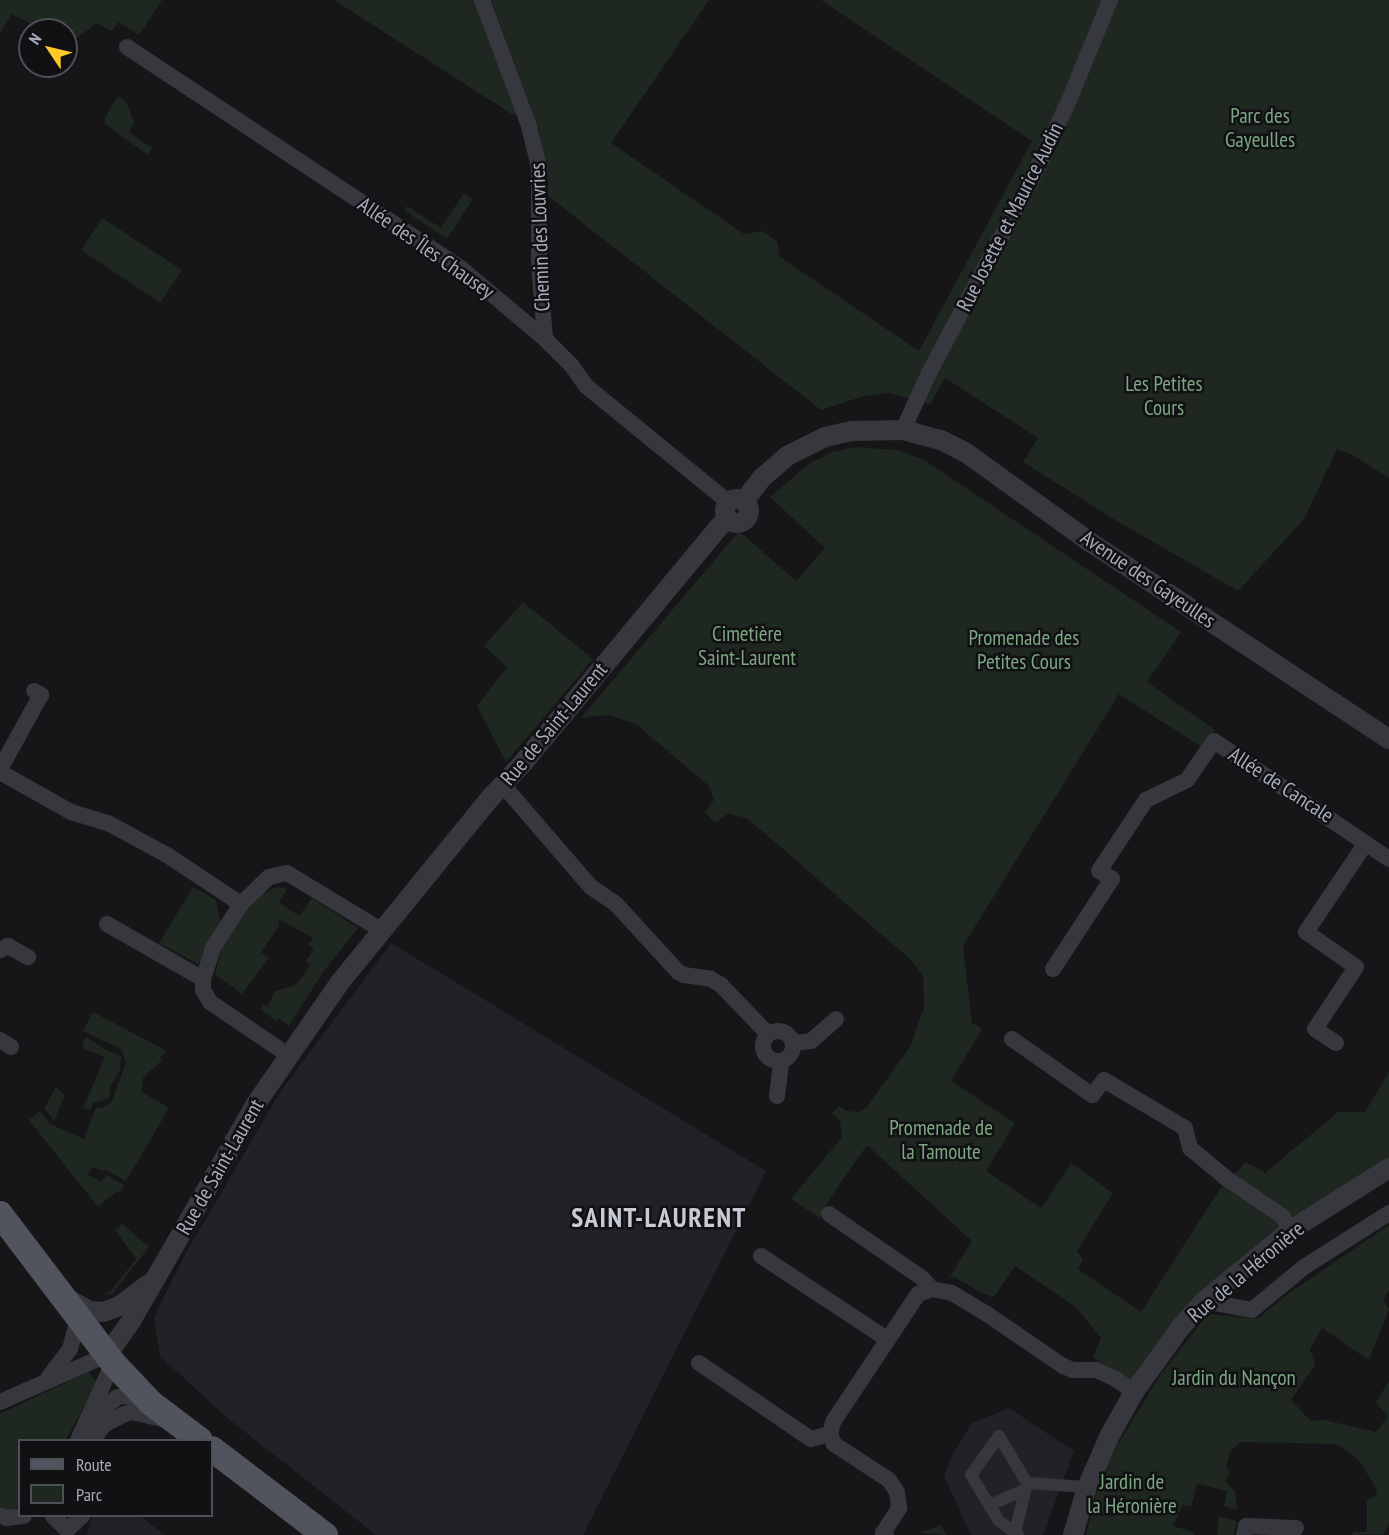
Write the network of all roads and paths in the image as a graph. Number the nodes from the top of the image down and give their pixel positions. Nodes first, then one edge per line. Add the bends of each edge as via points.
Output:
1 (482, 0) edge
2 (1110, 0) edge
3 (127, 47) dead end
4 (544, 339) junction
5 (903, 430) junction
6 (734, 507) junction
7 (34, 691) dead end
8 (1389, 739) edge
9 (0, 771) edge
10 (502, 784) junction
11 (1366, 843) junction
12 (1389, 859) edge
13 (241, 904) junction
14 (106, 924) dead end
15 (381, 930) junction
16 (0, 950) edge
17 (28, 957) dead end
18 (1053, 969) dead end
19 (203, 980) junction
20 (836, 1019) dead end
21 (768, 1034) junction
22 (1012, 1039) dead end
23 (794, 1043) junction
24 (1336, 1043) dead end
25 (288, 1055) junction
26 (781, 1061) junction
27 (777, 1096) dead end
28 (1389, 1168) edge
29 (1389, 1212) edge
30 (0, 1214) edge
31 (829, 1214) dead end
32 (1291, 1230) junction
33 (761, 1256) dead end
34 (156, 1280) junction
35 (932, 1289) junction
36 (1204, 1301) junction
37 (72, 1307) junction
38 (887, 1339) junction
39 (110, 1359) junction
40 (699, 1363) dead end
41 (45, 1382) junction
42 (1134, 1392) junction
43 (0, 1402) edge
44 (151, 1403) junction
45 (178, 1424) junction
46 (830, 1434) junction
47 (85, 1435) edge
48 (199, 1439) edge
49 (213, 1450) edge
50 (1026, 1486) junction
51 (1087, 1487) junction
52 (990, 1505) junction
53 (0, 1515) edge
54 (18, 1516) edge
55 (55, 1517) edge
56 (80, 1517) edge
57 (1296, 1528) dead end
58 (1017, 1534) edge
59 (325, 1535) edge
60 (886, 1535) edge
61 (1073, 1535) edge
62 (1244, 1535) edge

1 - 4 street, Chemin des Louvries via 529,126 540,167 539,263
2 - 5 street, Rue Josette et Maurice Audin via 1034,175
3 - 4 street, Allée des Îles Chausey via 448,259
4 - 6 street, Allée des Îles Chausey via 586,386
5 - 6 street, Rue de Saint-Laurent via 852,431 810,442 787,456
5 - 8 street, Avenue des Gayeulles via 925,434 965,452 1090,542
6 - 10 street, Rue de Saint-Laurent via 524,763
7 - 9 street via 41,695
9 - 13 street via 71,812 108,823 167,855
10 - 15 street, Rue de Saint-Laurent
10 - 21 street via 591,887 616,903 678,972 721,985
11 - 12 street, Allée de Cancale
11 - 18 street, Allée de Cancale via 1214,741 1187,780 1146,800 1099,871 1112,879
11 - 24 street via 1306,932 1356,967 1315,1029
13 - 15 street via 269,877 287,873
13 - 19 street via 213,948
14 - 19 street
15 - 25 street, Rue de Saint-Laurent
16 - 17 street via 8,946
19 - 25 street via 203,990 210,1002
20 - 23 street via 811,1041
21 - 23 street via 783,1031
21 - 26 street via 763,1040 766,1056
22 - 32 street via 1092,1095 1104,1080 1185,1128 1190,1148 1282,1216
23 - 26 street via 793,1051
25 - 34 street, Rue de Saint-Laurent via 255,1105
26 - 27 street
28 - 32 street, Rue de la Héronière
29 - 36 street via 1304,1267 1252,1310
30 - 37 main road
31 - 35 street via 922,1278
32 - 36 street, Rue de la Héronière
33 - 38 street
34 - 37 street, Rue de Saint-Laurent via 104,1312
34 - 39 street, Rue de Saint-Laurent
35 - 38 street via 918,1294
35 - 42 street via 952,1293 972,1304 1063,1366 1096,1370
36 - 42 street, Rue de la Héronière
37 - 39 main road
37 - 41 street via 67,1356
38 - 46 street via 833,1422
39 - 41 street
39 - 44 main road
39 - 47 street
40 - 46 street via 811,1440
41 - 43 street
42 - 51 street, Rue de la Héronière
44 - 45 main road
44 - 47 street via 117,1397 105,1405
45 - 47 street via 132,1412
45 - 48 main road
46 - 60 street via 834,1444 889,1480 897,1492 899,1508 883,1533
49 - 59 main road
50 - 51 street
50 - 52 street
50 - 52 street via 999,1436 971,1475
50 - 58 street
51 - 61 street, Rue de la Héronière
52 - 58 street via 999,1521
53 - 54 street
55 - 56 street via 67,1530
57 - 62 street via 1246,1526

